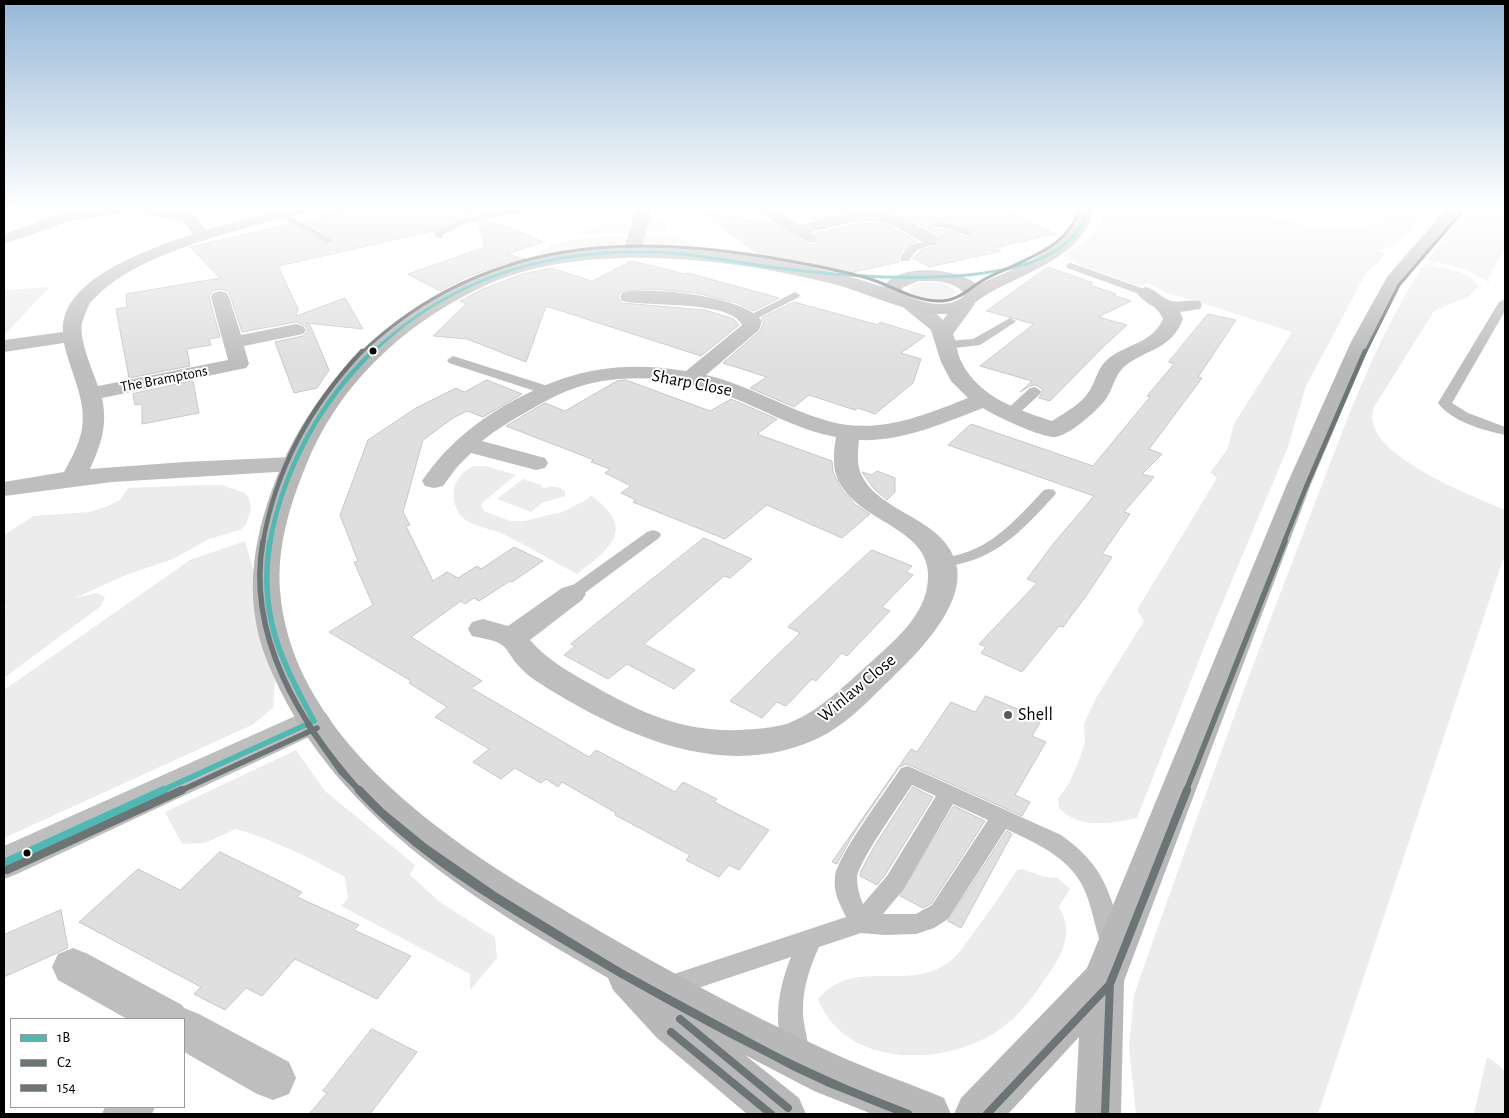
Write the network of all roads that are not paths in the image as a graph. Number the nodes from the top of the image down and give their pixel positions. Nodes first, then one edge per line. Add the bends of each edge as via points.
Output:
1 (139, 260) edge
2 (551, 260) edge
3 (732, 260) edge
4 (1040, 260) edge
5 (1409, 260) edge
6 (1028, 266) junction
7 (1071, 266) dead end
8 (818, 273) junction
9 (918, 276) junction
10 (944, 277) junction
11 (1146, 293) joint
12 (795, 295) dead end
13 (220, 296) dead end
14 (629, 297) dead end
15 (970, 299) junction
16 (904, 301) junction
17 (1505, 302) edge
18 (1193, 306) dead end
19 (1168, 307) junction
20 (750, 318) junction
21 (1010, 321) dead end
22 (296, 330) dead end
23 (73, 336) junction
24 (945, 339) junction
25 (233, 342) junction
26 (4, 346) edge
27 (454, 360) dead end
28 (690, 378) junction
29 (549, 391) junction
30 (1035, 391) dead end
31 (89, 394) junction
32 (984, 400) junction
33 (1010, 414) junction
34 (1054, 430) junction
35 (1505, 431) edge
36 (848, 432) junction
37 (1080, 438) dead end
38 (466, 444) junction
39 (536, 463) dead end
40 (293, 464) junction
41 (74, 477) junction
42 (434, 481) dead end
43 (4, 489) edge
44 (1049, 493) dead end
45 (653, 535) dead end
46 (942, 562) junction
47 (572, 594) joint
48 (484, 629) dead end
49 (514, 638) junction
50 (314, 721) junction
51 (948, 793) junction
52 (1002, 817) junction
53 (1033, 832) joint
54 (4, 863) edge
55 (861, 923) junction
56 (810, 941) junction
57 (611, 959) junction
58 (1109, 966) junction
59 (73, 967) dead end
60 (666, 988) junction
61 (158, 1018) edge
62 (185, 1034) edge
63 (799, 1060) junction
64 (273, 1078) dead end
65 (784, 1114) edge
66 (928, 1114) edge
67 (977, 1114) edge
68 (1098, 1114) edge

1 - 23 street via 99,285 79,304 72,323
2 - 40 street via 512,266 453,294 370,352 328,400
3 - 8 street
4 - 6 street
5 - 58 street via 1393,281 1361,342 1296,493
6 - 10 street
6 - 15 street
7 - 11 lane
8 - 9 street
8 - 16 street
9 - 10 street
9 - 16 street via 893,286 892,290
10 - 15 street via 972,289
11 - 19 street
12 - 20 lane
13 - 25 street, The Bramptons
14 - 20 street via 654,292 712,304
15 - 16 street via 937,309
15 - 24 street
16 - 24 street via 932,320
17 - 35 lane via 1445,403 1456,412
18 - 19 street
19 - 34 street via 1173,320 1166,335 1116,363 1107,373 1097,396
20 - 28 street via 750,330
21 - 24 lane via 976,342
22 - 25 street
23 - 26 street
23 - 31 street
24 - 32 street via 951,362 959,375
25 - 31 street, The Bramptons via 241,373
27 - 29 lane
28 - 29 street, Sharp Close via 614,374 584,379
28 - 36 street, Sharp Close via 733,389 808,422
29 - 38 street, Sharp Close via 493,422
30 - 33 lane
31 - 41 street via 94,424 92,436
32 - 33 street
32 - 36 street, Sharp Close via 898,428
33 - 34 street
34 - 37 street
36 - 46 street via 846,463 853,484 867,498 922,536 938,552
38 - 39 street
38 - 42 street, Sharp Close
40 - 41 street
40 - 50 street via 280,497 268,545 266,594 274,637
41 - 43 street
44 - 46 lane via 997,544 973,556
45 - 47 lane
46 - 49 street, Winlaw Close via 943,578 938,599 927,620 905,646 828,716 805,730 774,739 711,743 676,738 644,726 543,672 521,652
47 - 49 street
48 - 49 street
50 - 54 street
50 - 57 street via 347,767 372,794 422,837 500,893
51 - 52 lane
51 - 55 lane via 895,883
51 - 55 lane via 908,774 855,856 846,876 847,896
52 - 53 lane
52 - 55 lane via 940,912 926,922 916,924
53 - 58 lane via 1068,850 1088,871 1099,896
55 - 56 lane
56 - 60 lane
56 - 63 lane via 793,982 789,1011 790,1033
57 - 60 street
57 - 65 street via 672,1023
58 - 67 street
58 - 68 street
59 - 61 street
60 - 63 street
62 - 64 street
63 - 66 street

